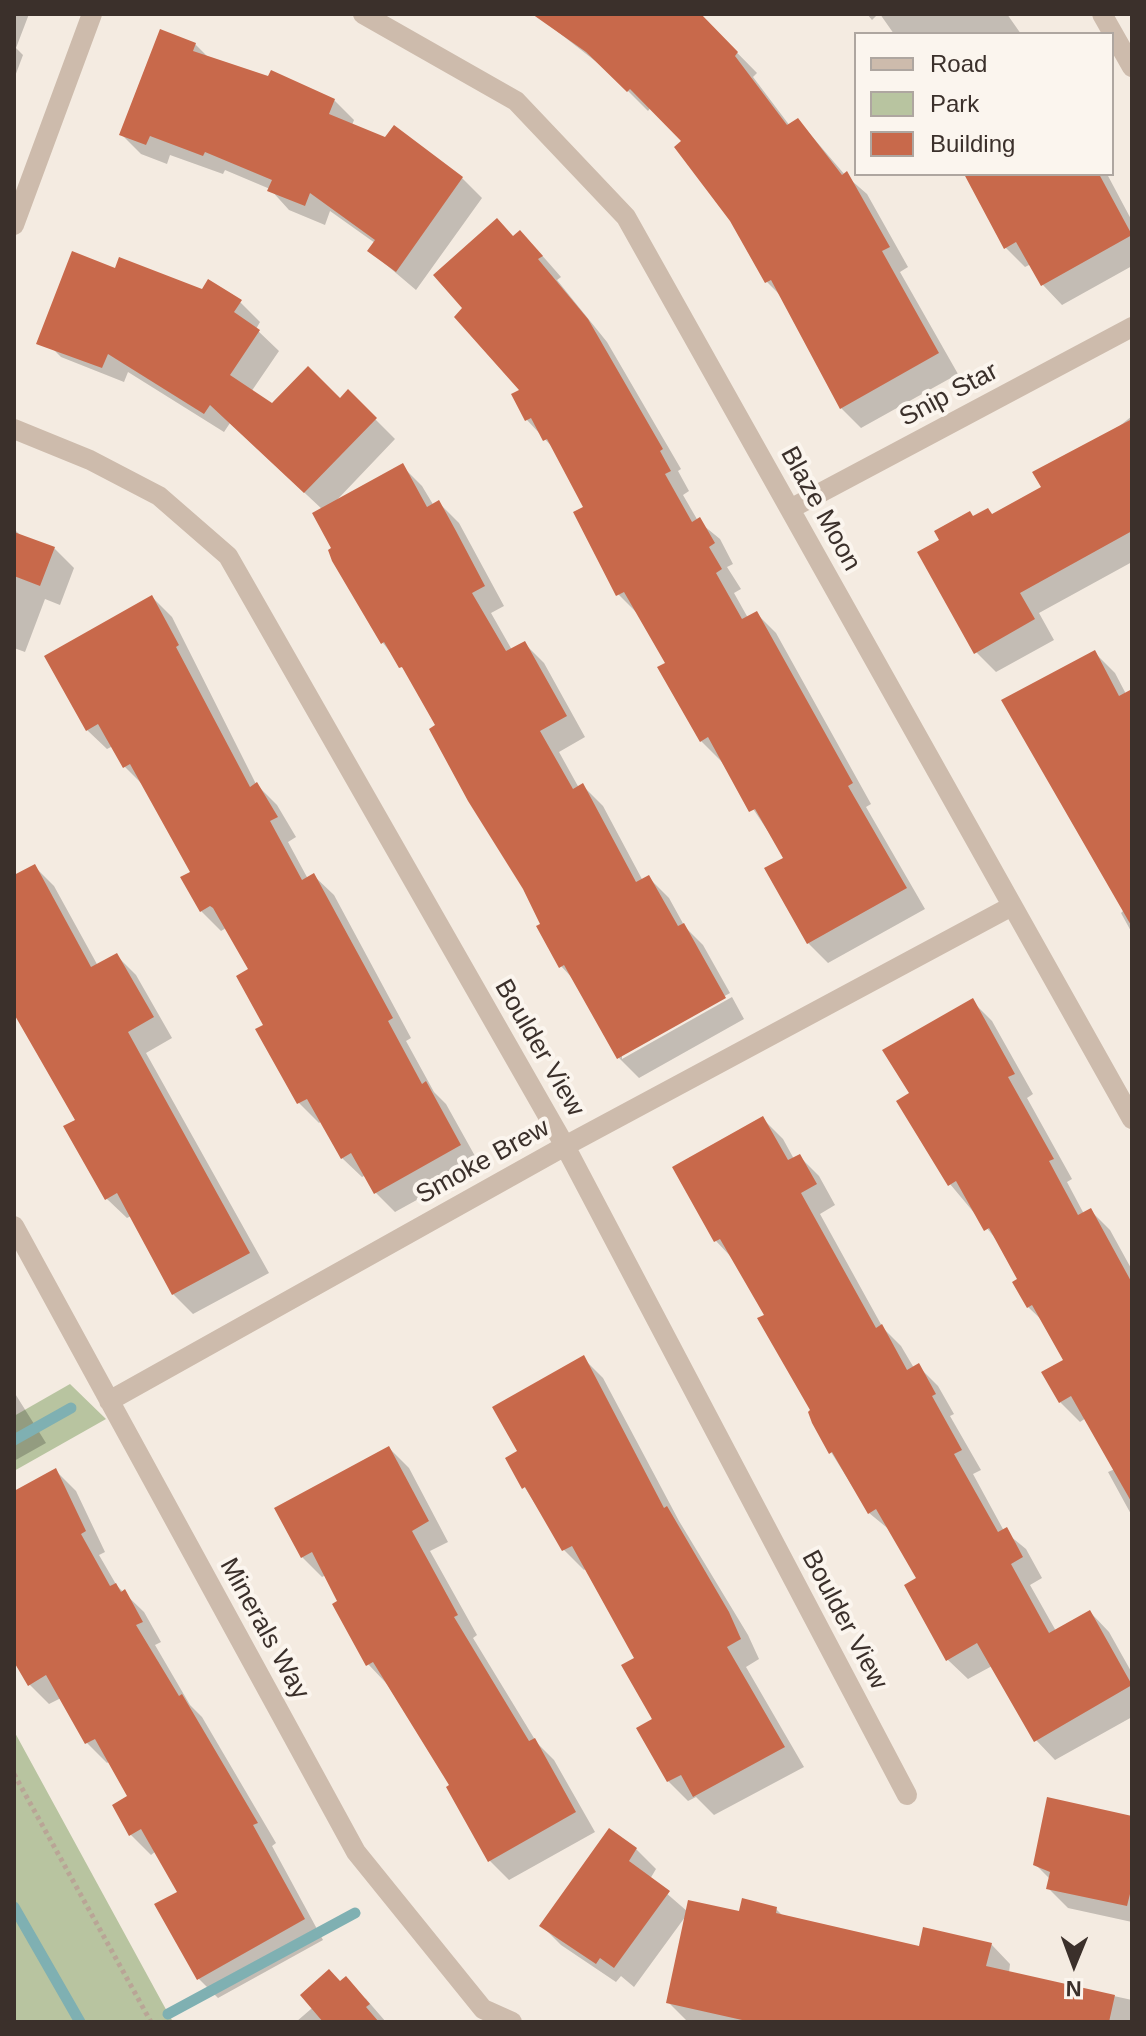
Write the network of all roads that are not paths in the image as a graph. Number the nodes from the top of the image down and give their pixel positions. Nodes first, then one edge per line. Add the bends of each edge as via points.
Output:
1 (92, 14) edge
2 (363, 14) edge
3 (1102, 14) edge
4 (1112, 32) edge
5 (1114, 35) edge
6 (1132, 67) edge
7 (14, 225) edge
8 (1132, 327) edge
9 (14, 429) edge
10 (790, 509) junction
11 (1012, 906) junction
12 (1132, 1119) edge
13 (565, 1146) junction
14 (14, 1226) edge
15 (109, 1401) junction
16 (907, 1795) dead end
17 (512, 2022) edge

1 - 7 street
2 - 10 street, Blaze Moon via 516,101 626,217
3 - 4 street
5 - 6 street
8 - 10 street, Snip Star
9 - 13 street, Boulder View via 159,496 228,556
10 - 11 street, Blaze Moon
11 - 12 street, Blaze Moon
11 - 13 street, Smoke Brew
13 - 15 street, Smoke Brew
13 - 16 street, Boulder View
14 - 15 street, Minerals Way
15 - 17 street, Minerals Way via 356,1852 483,2009

